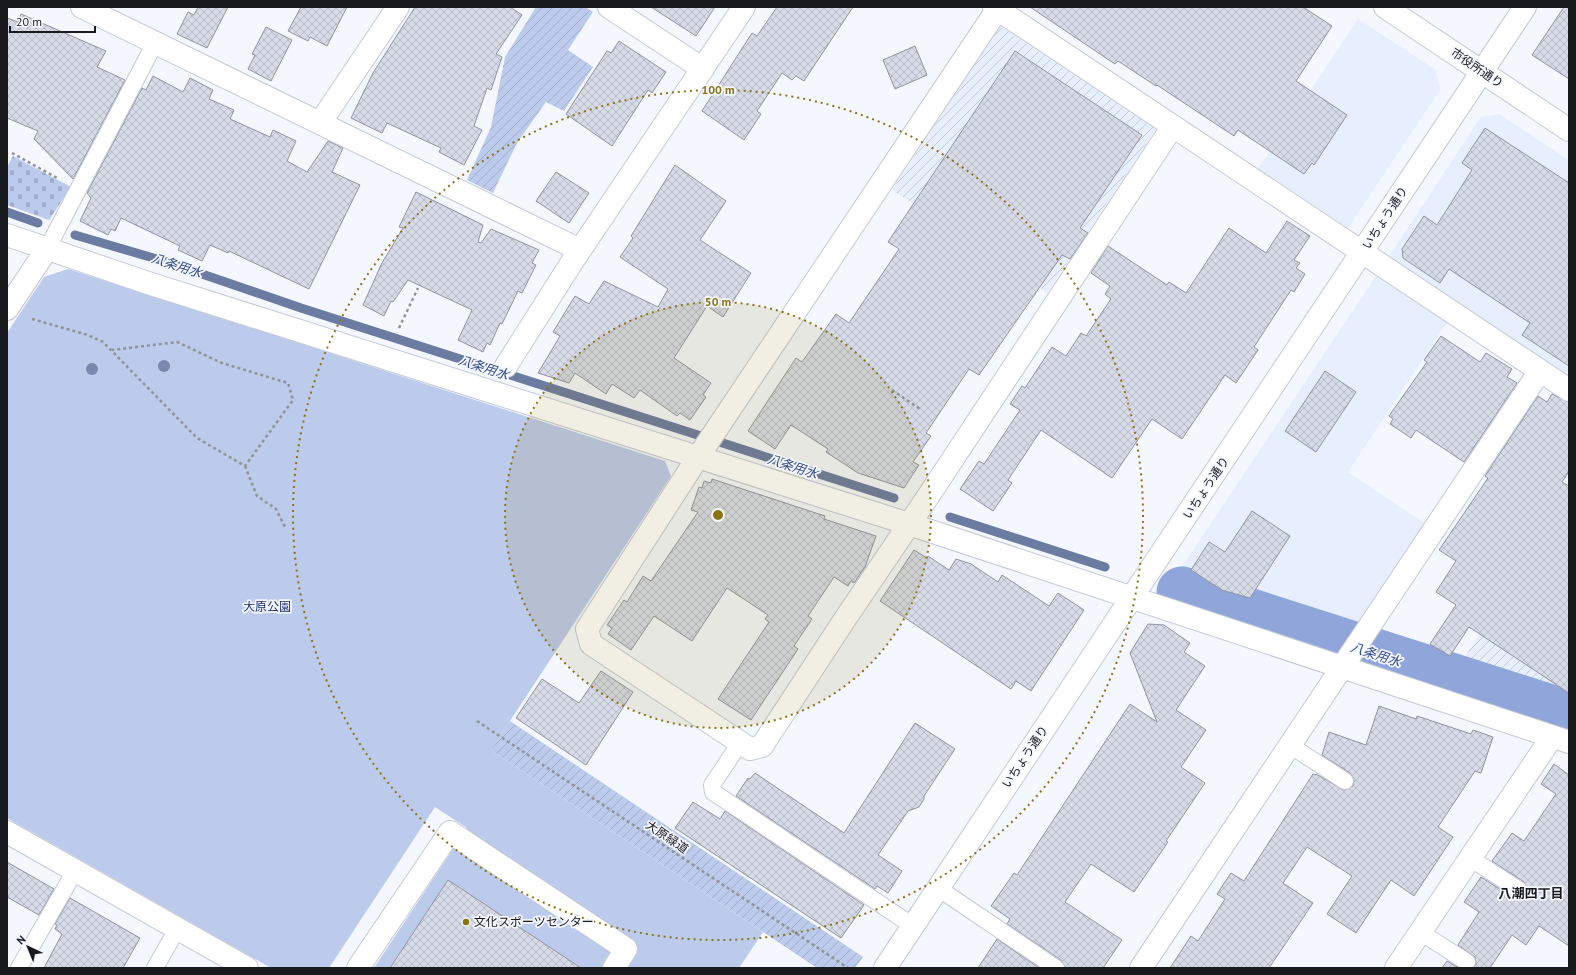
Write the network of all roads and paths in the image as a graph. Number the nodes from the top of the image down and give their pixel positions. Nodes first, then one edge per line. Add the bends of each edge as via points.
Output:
1 (82, 7) edge
2 (398, 7) edge
3 (609, 7) edge
4 (744, 7) edge
5 (1385, 7) edge
6 (1525, 7) edge
7 (997, 8) edge
8 (155, 43) junction
9 (703, 68) junction
10 (1482, 71) junction
11 (320, 123) junction
12 (1173, 126) junction
13 (1569, 130) edge
14 (12, 153) dead end
15 (79, 190) junction
16 (7, 235) edge
17 (47, 248) junction
18 (580, 250) junction
19 (1363, 251) junction
20 (418, 288) dead end
21 (7, 309) edge
22 (29, 318) dead end
23 (399, 328) dead end
24 (112, 350) junction
25 (506, 366) dead end
26 (1540, 371) junction
27 (892, 390) dead end
28 (1569, 390) edge
29 (920, 409) dead end
30 (706, 446) junction
31 (245, 466) junction
32 (909, 524) junction
33 (285, 527) dead end
34 (1132, 597) junction
35 (1345, 664) junction
36 (477, 721) dead end
37 (1560, 739) edge
38 (740, 743) junction
39 (1290, 746) junction
40 (1345, 782) dead end
41 (7, 832) edge
42 (1470, 858) junction
43 (75, 871) junction
44 (938, 888) junction
45 (1519, 890) dead end
46 (913, 926) junction
47 (177, 929) junction
48 (1420, 932) junction
49 (1467, 962) dead end
50 (19, 968) edge
51 (155, 968) edge
52 (247, 968) edge
53 (358, 968) edge
54 (614, 968) edge
55 (848, 968) edge
56 (885, 968) edge
57 (1056, 968) edge
58 (1141, 968) edge
59 (1396, 968) edge

1 - 8 street
2 - 11 street
3 - 9 street
4 - 9 street
5 - 10 street, 市役所通り
6 - 10 street, いちょう通り
7 - 12 street
7 - 30 street
8 - 11 street
8 - 15 lane
9 - 18 street
10 - 13 street, 市役所通り
10 - 19 street, いちょう通り
11 - 18 street
12 - 19 street
12 - 32 street
14 - 15 path
15 - 17 lane
16 - 17 street
17 - 21 street
17 - 30 street via 148,283
18 - 25 street
19 - 26 street
19 - 34 street, いちょう通り
20 - 23 path
22 - 24 path via 88,335
24 - 31 path via 197,438
24 - 31 path via 177,342 222,363 288,383 293,400
26 - 28 street
26 - 35 street
27 - 29 path
30 - 32 street
30 - 38 street via 587,628 591,644
31 - 33 path via 257,496 276,509
32 - 34 street
32 - 38 street via 762,746 750,749
34 - 35 street
34 - 44 street, いちょう通り
35 - 37 street
35 - 39 street
36 - 55 path, 大原緑道
37 - 42 street
38 - 46 lane via 712,785 713,792
39 - 40 lane
39 - 58 street
41 - 43 street
42 - 45 lane
42 - 48 street
43 - 47 street
43 - 50 lane
44 - 46 street, いちょう通り
44 - 57 lane
46 - 56 street, いちょう通り
47 - 51 lane
47 - 52 street
48 - 49 lane
48 - 59 street
53 - 54 street via 450,832 626,949

